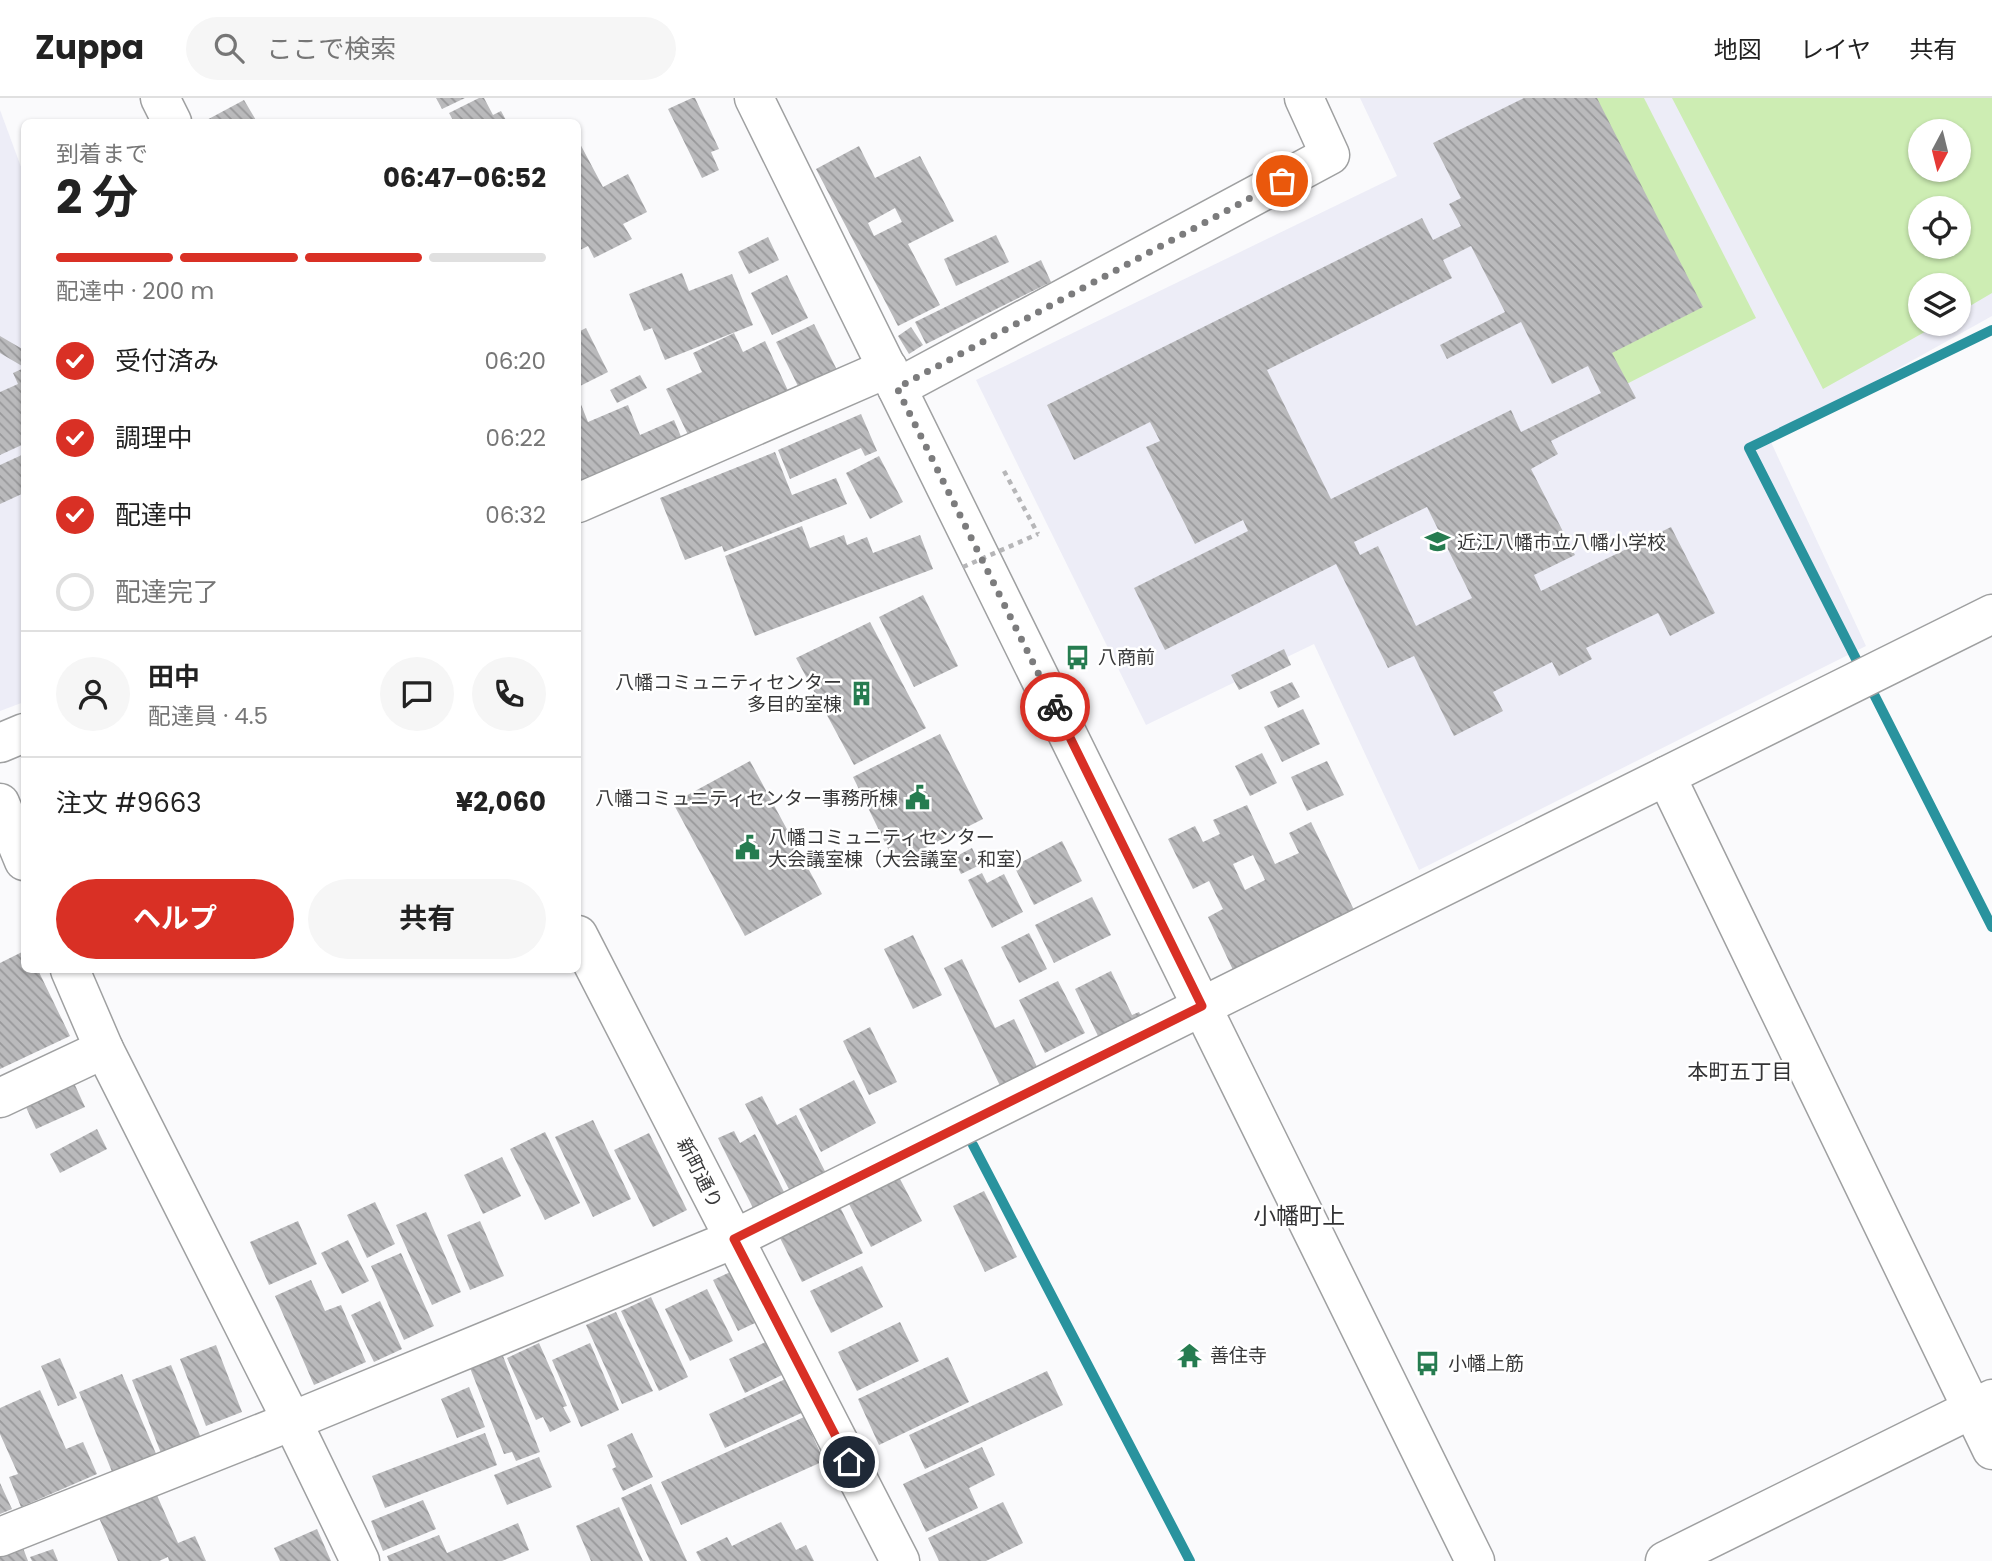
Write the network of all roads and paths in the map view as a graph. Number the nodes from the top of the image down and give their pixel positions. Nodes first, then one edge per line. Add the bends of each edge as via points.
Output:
1 (160, 98) edge
2 (754, 98) edge
3 (1304, 98) edge
4 (170, 119) edge
5 (892, 378) junction
6 (1004, 471) dead end
7 (581, 502) edge
8 (963, 567) dead end
9 (1992, 614) edge
10 (21, 734) edge
11 (0, 743) edge
12 (1666, 776) junction
13 (0, 803) edge
14 (21, 854) edge
15 (581, 941) edge
16 (71, 973) edge
17 (1202, 1006) junction
18 (104, 1049) junction
19 (0, 1098) edge
20 (734, 1239) junction
21 (1982, 1404) edge
22 (292, 1421) junction
23 (1992, 1450) edge
24 (0, 1537) edge
25 (360, 1561) edge
26 (900, 1561) edge
27 (1475, 1561) edge
28 (1665, 1561) edge

1 - 4 street
2 - 5 street
3 - 5 street via 1330,155
5 - 7 street
5 - 17 street
6 - 8 path, bridge via 1038,534
9 - 12 street
10 - 11 street
12 - 17 street
12 - 21 street
13 - 14 street
15 - 20 street, 新町通り
16 - 18 street
17 - 20 street
17 - 27 street
18 - 19 street
18 - 22 street
20 - 22 street
20 - 26 street, 新町通り
21 - 23 street
21 - 28 street
22 - 24 street
22 - 25 street

